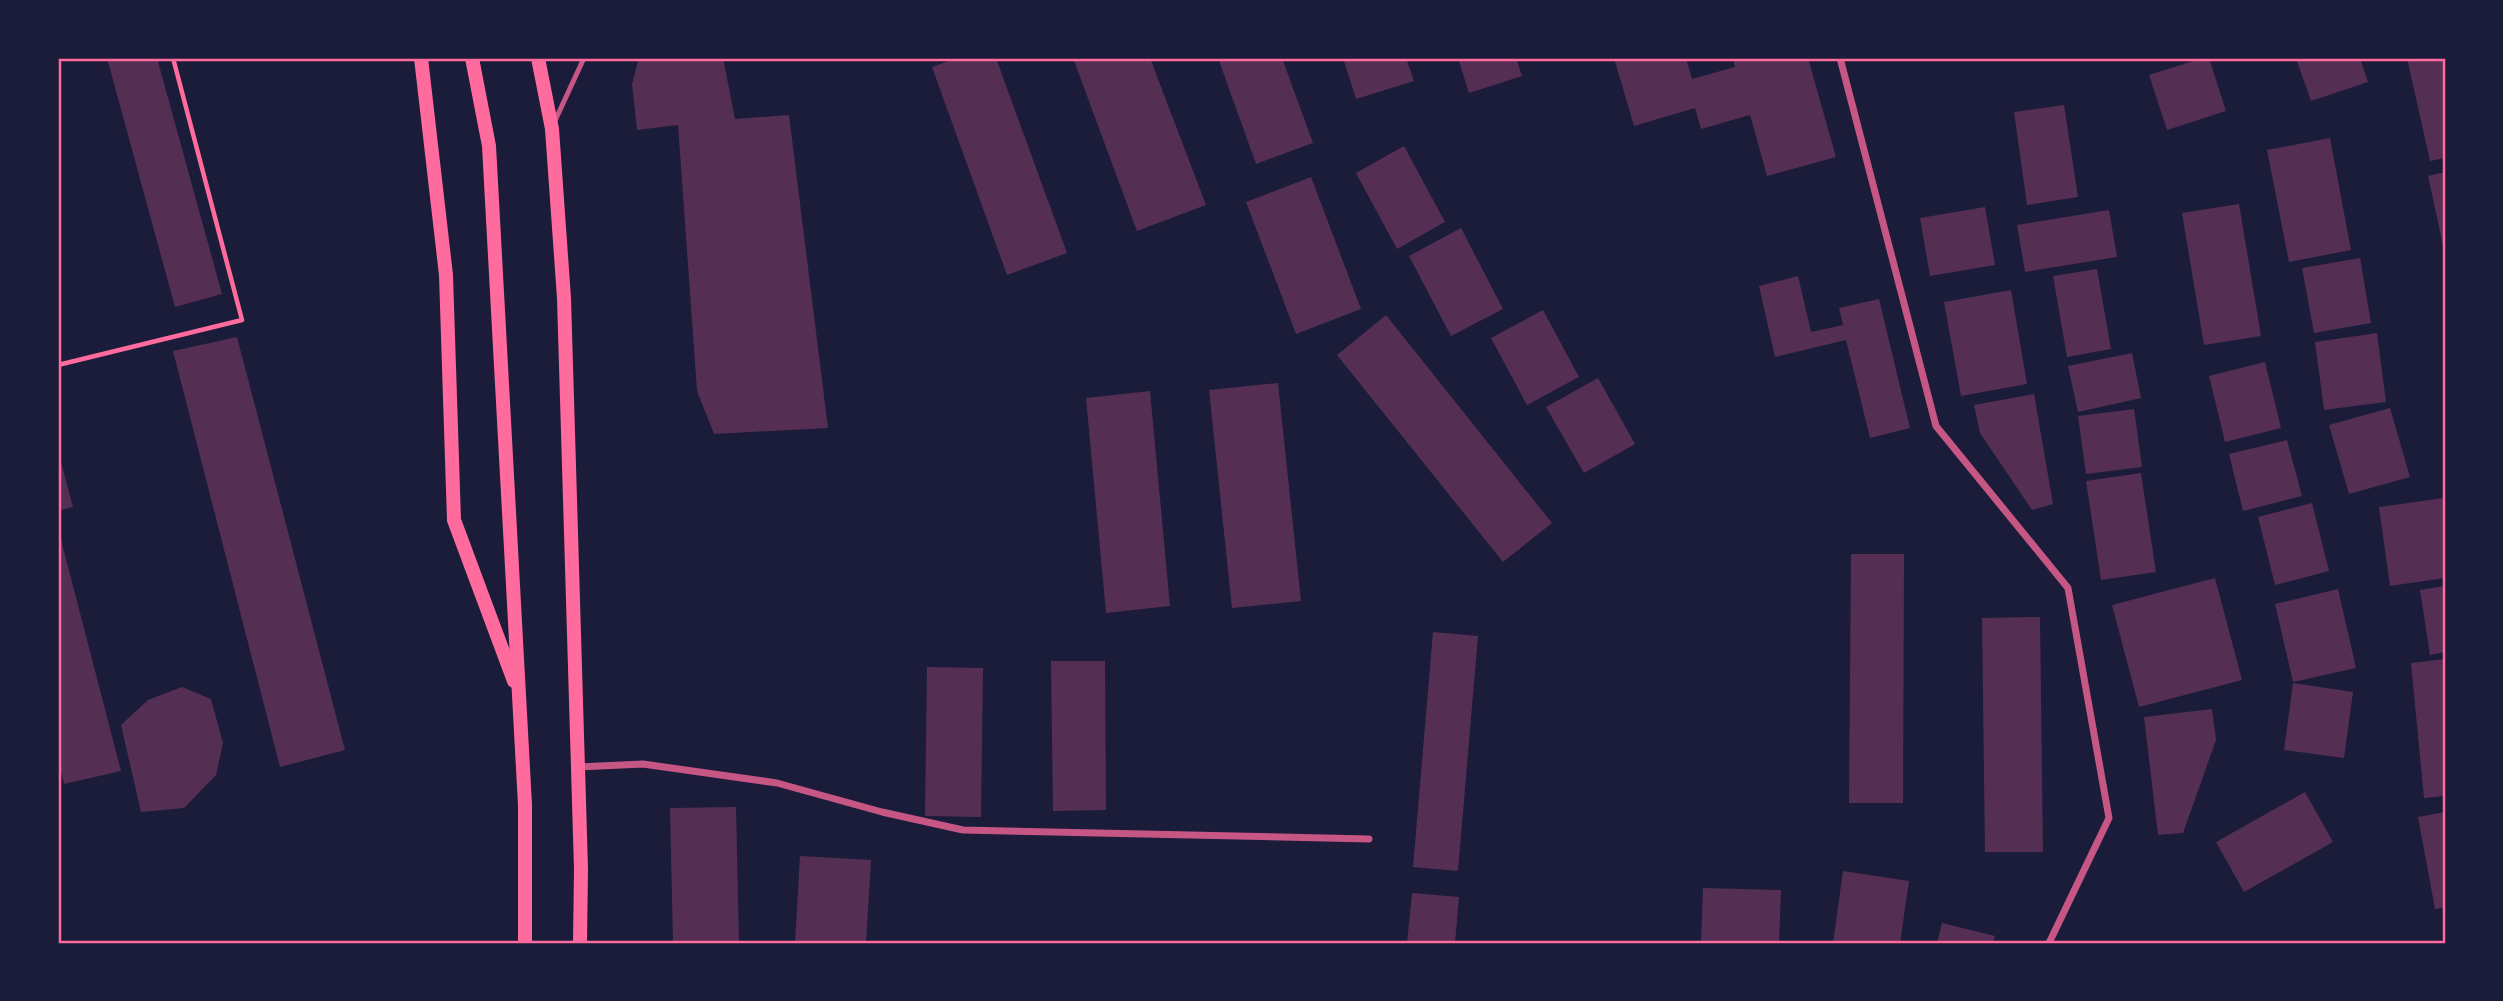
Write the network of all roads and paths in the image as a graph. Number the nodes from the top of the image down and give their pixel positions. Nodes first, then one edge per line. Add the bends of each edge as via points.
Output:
1 (173, 58) edge
2 (421, 58) edge
3 (472, 58) edge
4 (538, 58) edge
5 (584, 58) edge
6 (1840, 58) edge
7 (552, 129) junction
8 (58, 365) edge
9 (519, 694) junction
10 (578, 767) junction
11 (1369, 839) dead end
12 (526, 943) edge
13 (580, 943) edge
14 (2049, 943) edge

1 - 8 path via 242,320
2 - 9 main road via 446,275 454,520
3 - 9 main road via 489,146
4 - 7 main road
5 - 7 lane
6 - 14 street via 1936,426 2068,588 2109,818
7 - 10 main road via 564,298
9 - 12 main road
10 - 11 street via 643,764 777,783 963,830
10 - 13 main road

